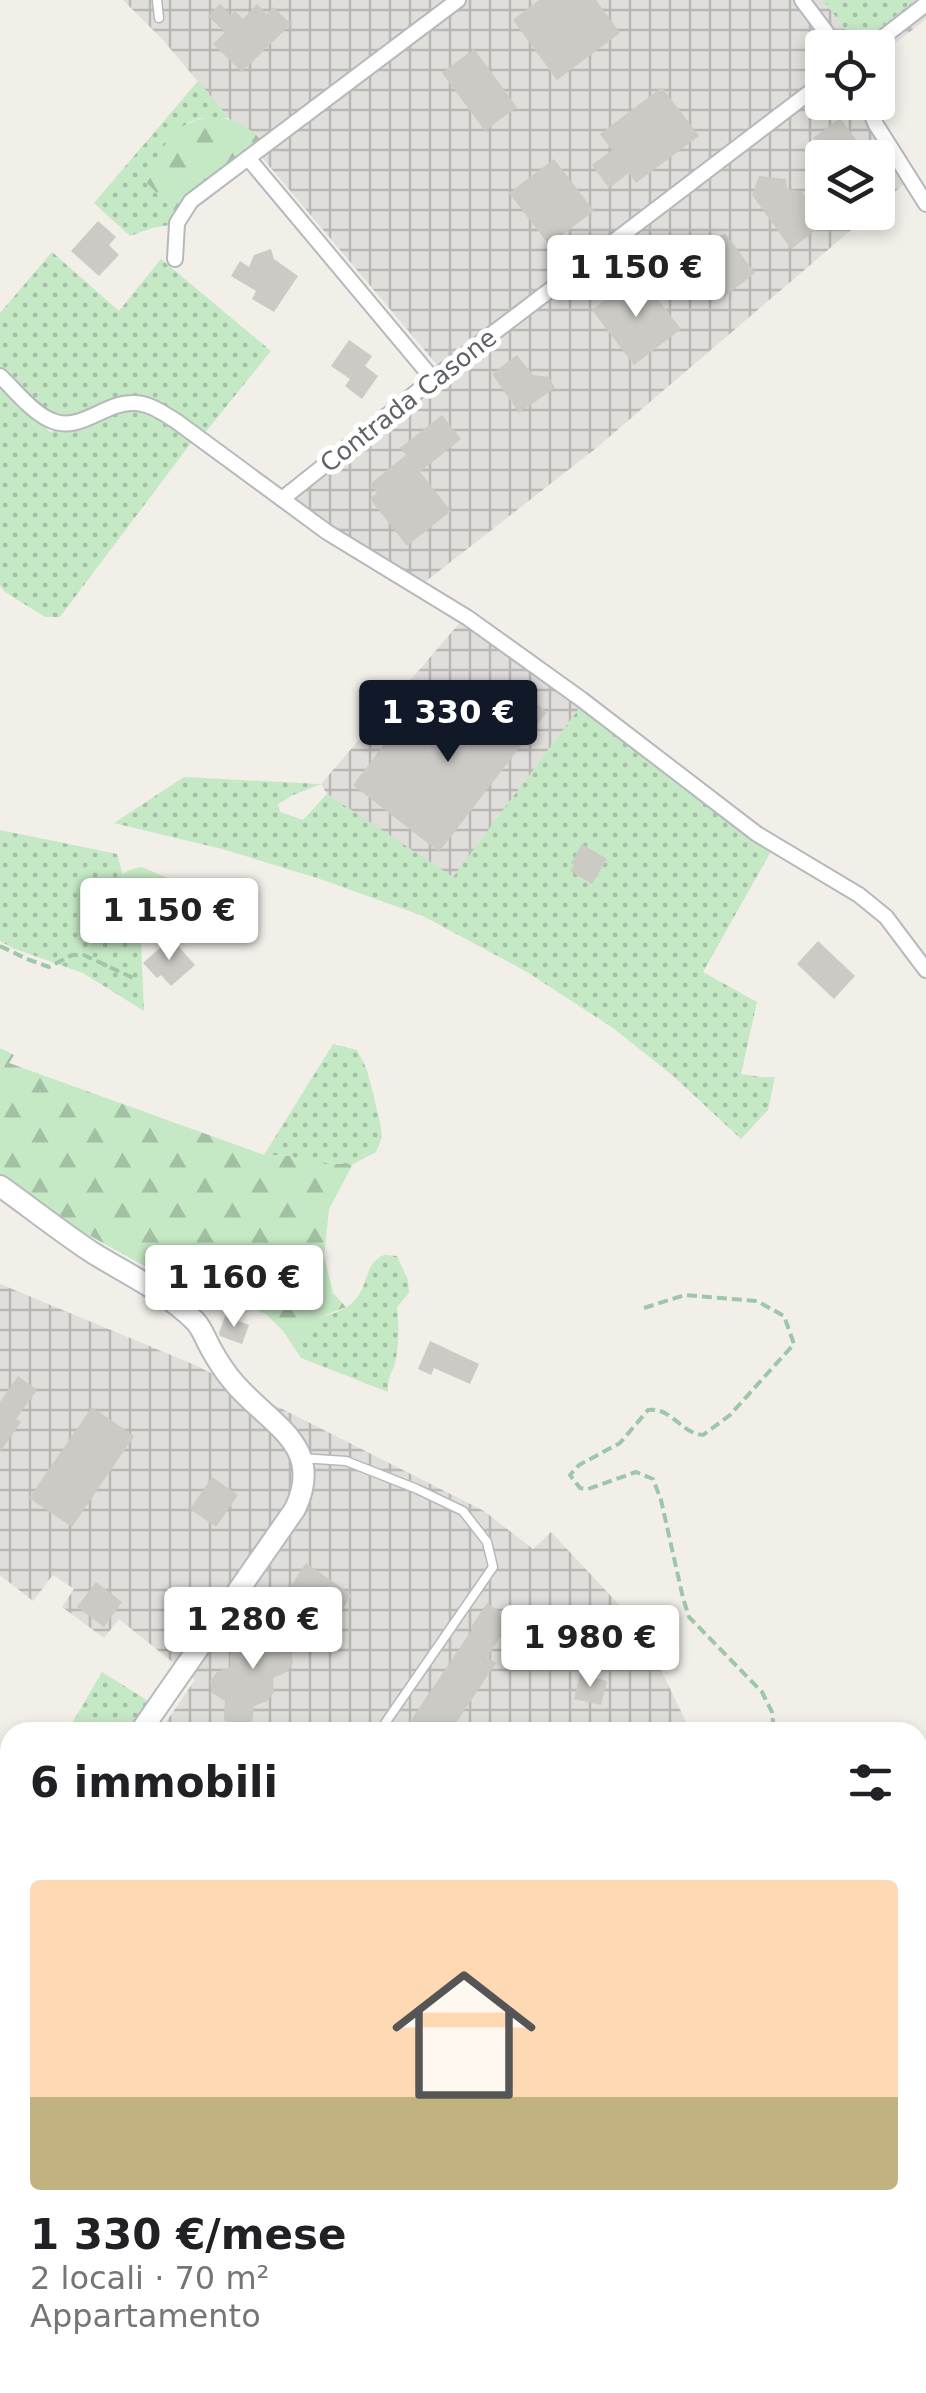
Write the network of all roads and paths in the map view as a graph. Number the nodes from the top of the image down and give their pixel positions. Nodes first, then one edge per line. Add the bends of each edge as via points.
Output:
1 (156, 0) edge
2 (458, 0) edge
3 (802, 0) edge
4 (926, 4) edge
5 (159, 18) dead end
6 (824, 30) edge
7 (893, 30) edge
8 (805, 96) edge
9 (874, 120) edge
10 (248, 158) junction
11 (926, 204) edge
12 (175, 258) dead end
13 (0, 376) edge
14 (433, 378) junction
15 (282, 499) junction
16 (0, 946) edge
17 (926, 970) edge
18 (133, 978) dead end
19 (0, 1186) edge
20 (644, 1308) dead end
21 (302, 1458) junction
22 (147, 1722) edge
23 (386, 1722) edge
24 (773, 1722) edge

1 - 5 lane
2 - 10 street
3 - 6 street
4 - 7 street
8 - 14 street, Contrada Casone
9 - 11 street
10 - 12 street via 191,201 178,223
10 - 14 street
13 - 15 street via 47,418 64,423 131,402 152,406
14 - 15 street, Contrada Casone
15 - 17 street via 468,618 756,834 859,895 886,917
16 - 18 path via 49,967 84,954
19 - 21 main road via 184,1311 232,1381 286,1432
20 - 24 path via 685,1295 757,1301 784,1316 791,1332 794,1344 703,1435 690,1434 660,1409 648,1410 620,1443 570,1474 588,1489 636,1472 653,1480 690,1617 762,1692
21 - 22 main road via 304,1486 295,1509
21 - 23 lane via 346,1461 417,1489 463,1511 487,1542 493,1566

